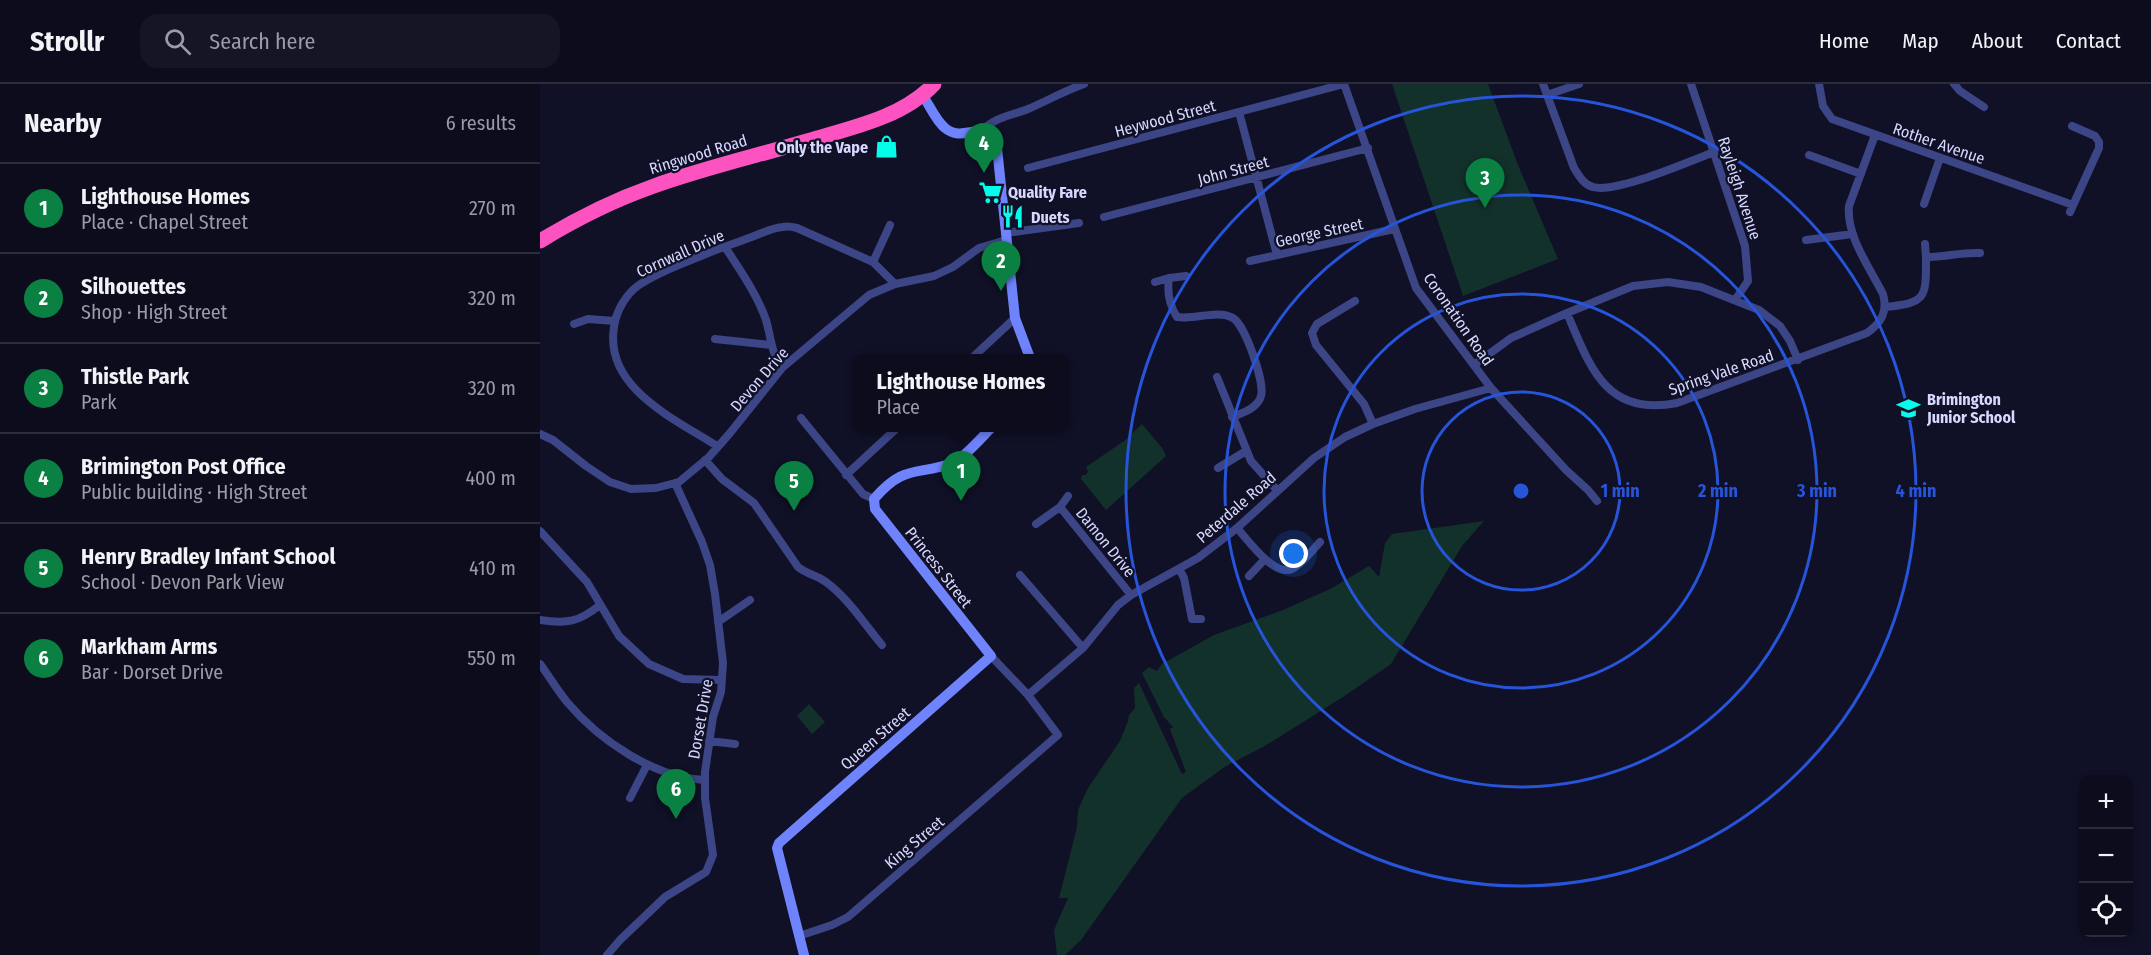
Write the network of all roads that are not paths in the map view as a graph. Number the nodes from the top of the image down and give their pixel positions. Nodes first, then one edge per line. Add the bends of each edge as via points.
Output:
1 (934, 84) edge
2 (1084, 84) edge
3 (1344, 84) edge
4 (1543, 84) edge
5 (1579, 84) edge
6 (1691, 84) edge
7 (1820, 84) edge
8 (1954, 84) edge
9 (1547, 95) junction
10 (923, 96) junction
11 (1984, 107) dead end
12 (1239, 112) junction
13 (2072, 126) dead end
14 (982, 131) junction
15 (1875, 135) junction
16 (1368, 148) junction
17 (1714, 152) junction
18 (1809, 155) dead end
19 (1940, 158) junction
20 (1028, 168) dead end
21 (1861, 174) junction
22 (1256, 178) junction
23 (1924, 204) dead end
24 (1104, 217) dead end
25 (1079, 223) dead end
26 (890, 225) dead end
27 (1394, 229) junction
28 (1853, 234) junction
29 (1006, 236) junction
30 (1806, 240) dead end
31 (540, 241) edge
32 (1926, 244) dead end
33 (725, 247) junction
34 (1980, 253) dead end
35 (1277, 255) junction
36 (1926, 257) junction
37 (1250, 261) dead end
38 (873, 262) junction
39 (1186, 276) dead end
40 (1170, 278) junction
41 (1155, 282) dead end
42 (895, 284) junction
43 (1735, 300) junction
44 (1355, 301) dead end
45 (1884, 312) junction
46 (1568, 313) junction
47 (1015, 318) junction
48 (615, 321) junction
49 (574, 324) dead end
50 (715, 339) dead end
51 (771, 345) junction
52 (976, 354) edge
53 (1028, 354) edge
54 (1798, 360) junction
55 (1474, 365) junction
56 (782, 368) junction
57 (1216, 377) dead end
58 (1491, 388) junction
59 (1232, 417) junction
60 (801, 418) dead end
61 (1373, 424) junction
62 (893, 432) edge
63 (987, 432) edge
64 (540, 434) edge
65 (717, 446) junction
66 (1246, 451) junction
67 (705, 460) junction
68 (1218, 468) dead end
69 (846, 475) junction
70 (675, 483) junction
71 (1277, 490) junction
72 (1068, 496) dead end
73 (874, 499) junction
74 (1597, 501) dead end
75 (1060, 507) junction
76 (1036, 524) dead end
77 (1237, 528) junction
78 (540, 531) edge
79 (1320, 542) dead end
80 (1265, 559) junction
81 (1179, 569) junction
82 (1020, 575) dead end
83 (1249, 576) dead end
84 (1131, 595) junction
85 (750, 600) dead end
86 (600, 605) junction
87 (1202, 619) dead end
88 (540, 620) edge
89 (718, 622) junction
90 (882, 645) dead end
91 (1083, 648) junction
92 (991, 656) junction
93 (540, 664) edge
94 (722, 680) junction
95 (1028, 696) junction
96 (1058, 735) joint
97 (709, 741) junction
98 (735, 744) dead end
99 (647, 765) junction
100 (705, 780) junction
101 (630, 798) dead end
102 (799, 936) junction
103 (607, 955) edge
104 (804, 955) edge

1 - 10 highway, Ringwood Road
2 - 14 street via 989,123
3 - 12 street, Heywood Street
3 - 16 street, Coronation Road
4 - 9 street
5 - 9 street
6 - 17 street, Rayleigh Avenue
7 - 15 street, Rother Avenue via 1823,106 1832,118
8 - 11 street
9 - 17 street via 1574,168 1581,180 1593,187 1624,184
10 - 14 street via 944,128 963,135
10 - 31 highway, Ringwood Road via 862,125 654,186 609,204
12 - 20 street, Heywood Street
12 - 22 street
13 - 19 street, Rother Avenue via 2096,136 2099,142 2072,208
14 - 29 street via 991,135 997,148
15 - 19 street, Rother Avenue
15 - 21 street
16 - 22 street, John Street
16 - 27 street, Coronation Road
17 - 43 street, Rayleigh Avenue via 1748,264 1748,281
18 - 21 street
19 - 23 street
21 - 28 street via 1848,216
22 - 24 street, John Street
22 - 35 street
25 - 29 street
26 - 38 street
27 - 35 street, George Street
27 - 55 street, Coronation Road via 1416,288
28 - 30 street
28 - 45 street via 1882,294
29 - 42 street, Devon Drive via 934,276
29 - 47 street
32 - 36 street
33 - 38 street, Cornwall Drive via 784,226 797,228
33 - 48 street, Cornwall Drive via 638,285 622,303
33 - 51 street via 756,297
34 - 36 street
35 - 37 street, George Street
36 - 45 street via 1926,286 1920,297
38 - 42 street, Cornwall Drive
39 - 40 street
40 - 41 street
40 - 59 street via 1167,288 1177,317 1219,315 1231,317 1241,325 1262,382 1261,397 1252,408
42 - 56 street, Devon Drive via 869,295
43 - 46 street via 1701,287 1668,282 1633,286
43 - 54 street via 1771,317 1790,341
44 - 61 street via 1317,324 1312,333 1316,345 1364,404
45 - 54 street, Spring Vale Road via 1877,326 1867,333
46 - 54 street, Spring Vale Road via 1597,375 1622,398 1638,405 1677,403
46 - 55 street via 1511,338
47 - 52 street
47 - 53 street
48 - 49 street via 588,319
48 - 65 street, Cornwall Drive via 615,354 630,384 653,406
50 - 51 street
51 - 56 street
55 - 58 street, Coronation Road
56 - 65 street, Devon Drive
57 - 59 street
58 - 61 street, Peterdale Road
58 - 74 street, Coronation Road
59 - 66 street
60 - 69 street, Princess Street
61 - 71 street, Peterdale Road via 1314,458
62 - 69 street
63 - 73 street via 956,462 902,475
64 - 70 street, Devon Drive via 610,482 631,489
65 - 67 street, Devon Drive
66 - 68 street
66 - 71 street
67 - 70 street, Devon Drive
67 - 90 street via 722,479 754,503 798,567 836,590
69 - 73 street, Princess Street via 862,494
70 - 89 street, Dorset Drive via 707,557
71 - 77 street, Peterdale Road
72 - 75 street, Damon Drive
73 - 92 street, Princess Street via 874,509
75 - 76 street, Damon Drive
75 - 84 street, Damon Drive
77 - 80 street
77 - 81 street, Peterdale Road
78 - 86 street via 587,582
79 - 80 street via 1294,568 1285,571
80 - 83 street
81 - 84 street, Peterdale Road
81 - 87 street via 1192,620
82 - 91 street
84 - 91 street, Peterdale Road
85 - 89 street
86 - 88 street via 590,614 569,622
86 - 94 street via 619,636 649,664 683,679
89 - 94 street, Dorset Drive
91 - 95 street, Peterdale Road
92 - 95 street, Princess Street
92 - 102 street, Queen Street via 779,843 777,848
93 - 99 street via 586,722
94 - 97 street, Dorset Drive
95 - 96 street, Princess Street
96 - 102 street, King Street via 848,917
97 - 98 street
97 - 100 street, Dorset Drive
99 - 100 street
99 - 101 street
100 - 103 street, Dorset Drive via 711,864 697,879 665,897
102 - 104 street

